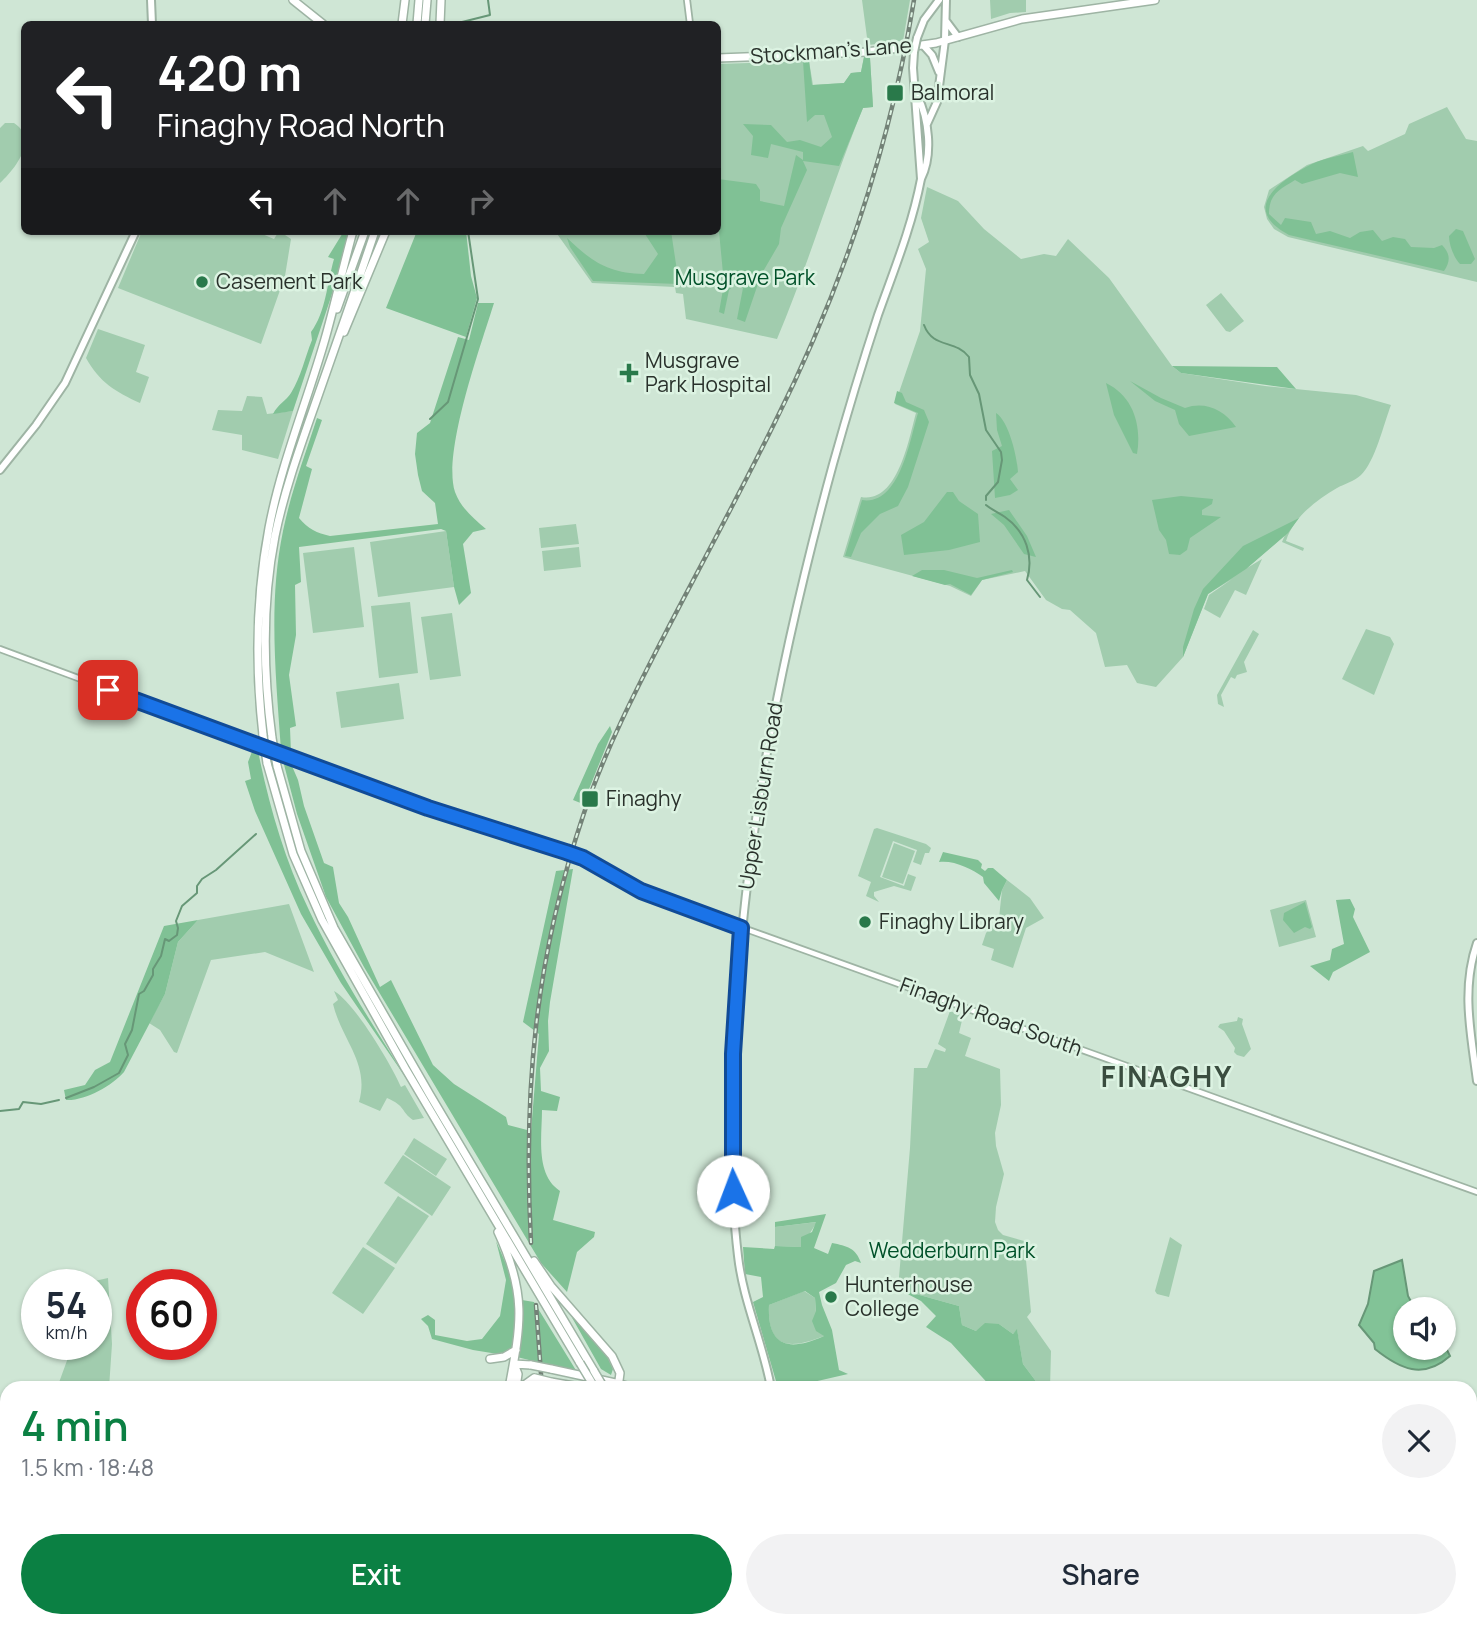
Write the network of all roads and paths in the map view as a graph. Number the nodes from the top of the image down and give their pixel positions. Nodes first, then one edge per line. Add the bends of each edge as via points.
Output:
1 (151, 0) edge
2 (293, 0) edge
3 (405, 0) edge
4 (419, 0) edge
5 (427, 0) edge
6 (441, 0) edge
7 (687, 0) edge
8 (939, 0) edge
9 (949, 0) edge
10 (1155, 0) edge
11 (152, 21) edge
12 (319, 21) edge
13 (402, 21) edge
14 (417, 21) edge
15 (425, 21) edge
16 (440, 21) edge
17 (690, 21) edge
18 (946, 22) junction
19 (958, 37) junction
20 (945, 40) junction
21 (923, 45) junction
22 (721, 58) edge
23 (939, 74) junction
24 (917, 95) junction
25 (926, 121) junction
26 (920, 138) junction
27 (921, 179) junction
28 (134, 235) edge
29 (352, 235) edge
30 (364, 235) edge
31 (373, 235) edge
32 (384, 235) edge
33 (325, 339) junction
34 (332, 355) junction
35 (0, 470) edge
36 (0, 649) edge
37 (741, 928) junction
38 (1477, 943) edge
39 (1477, 1081) edge
40 (430, 1095) junction
41 (1477, 1192) edge
42 (485, 1203) junction
43 (516, 1350) junction
44 (490, 1359) dead end
45 (515, 1370) junction
46 (534, 1378) junction
47 (511, 1381) edge
48 (517, 1381) edge
49 (529, 1381) edge
50 (547, 1381) edge
51 (591, 1381) edge
52 (599, 1381) edge
53 (600, 1381) edge
54 (619, 1381) edge
55 (770, 1381) edge

1 - 11 main road
2 - 12 highway
3 - 13 highway
4 - 14 highway
5 - 15 highway
6 - 16 highway
7 - 17 street
8 - 24 main road, bridge via 917,38 913,68
9 - 18 main road
10 - 19 highway, Stockman's Lane via 1022,19
18 - 19 main road
18 - 20 main road
19 - 20 highway, Stockman's Lane
20 - 21 highway, Stockman's Lane
20 - 23 main road
21 - 22 highway, Stockman's Lane
21 - 23 main road via 932,54
23 - 25 main road
24 - 25 main road
24 - 26 main road
25 - 26 main road
25 - 27 main road via 927,159
26 - 27 main road
27 - 37 main road, Upper Lisburn Road via 848,411 794,616 767,750
28 - 35 main road via 65,383
29 - 33 highway
30 - 33 highway
31 - 34 highway
32 - 34 highway
33 - 42 highway, bridge via 278,491 265,553 257,653 267,763 293,854 322,920
34 - 40 highway, bridge via 289,484 272,555 265,649 272,738 296,838 320,900
36 - 37 street, Finaghy Road South, bridge via 428,808 583,858 637,890
37 - 41 street, Finaghy Road South
37 - 55 main road, Upper Lisburn Road via 733,1054 734,1215 745,1297
38 - 39 main road via 1467,993
40 - 53 highway, bridge
40 - 54 highway via 545,1278 612,1356
42 - 43 highway via 516,1279 520,1308
42 - 51 highway, bridge
43 - 44 highway
43 - 45 highway
45 - 46 highway
45 - 47 highway
45 - 48 highway
45 - 52 highway, bridge via 531,1365
46 - 49 highway
46 - 50 highway, bridge

